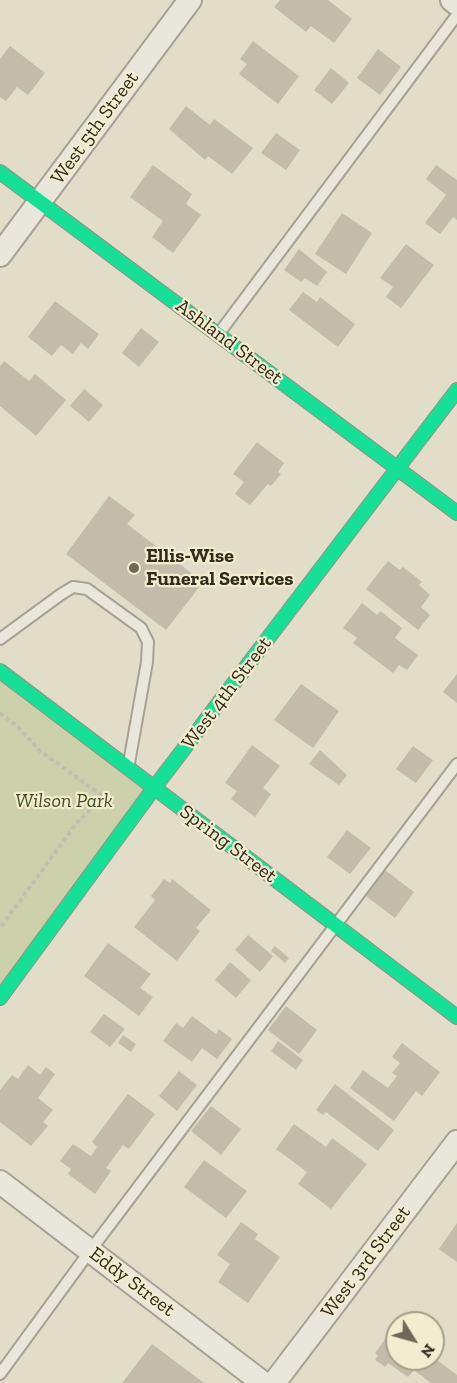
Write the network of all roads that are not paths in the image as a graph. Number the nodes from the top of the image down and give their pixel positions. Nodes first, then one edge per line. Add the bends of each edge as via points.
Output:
1 (190, 0) edge
2 (452, 0) edge
3 (457, 4) edge
4 (457, 15) edge
5 (0, 172) edge
6 (40, 203) junction
7 (0, 255) edge
8 (218, 334) junction
9 (457, 390) edge
10 (398, 469) junction
11 (457, 513) edge
12 (0, 639) edge
13 (0, 671) edge
14 (457, 764) edge
15 (128, 768) junction
16 (154, 788) junction
17 (336, 926) junction
18 (0, 998) edge
19 (457, 1017) edge
20 (457, 1142) edge
21 (0, 1182) edge
22 (90, 1251) junction
23 (0, 1374) edge
24 (263, 1383) edge
25 (274, 1383) edge

1 - 6 street, West 5th Street
2 - 3 street
4 - 8 lane
5 - 6 street, Ashland Street
6 - 7 street, West 5th Street
6 - 8 street, Ashland Street
8 - 10 street, Ashland Street
9 - 10 street, West 4th Street
10 - 11 street, Ashland Street
10 - 16 street, West 4th Street
12 - 15 lane via 73,587 87,589 141,628 148,642 147,662
13 - 15 street, Spring Street
14 - 17 lane
15 - 16 street, Spring Street
16 - 17 street, Spring Street
16 - 18 street, West 4th Street
17 - 19 street, Spring Street
17 - 22 lane
20 - 25 street, West 3rd Street
21 - 22 street, Eddy Street
22 - 23 lane
22 - 24 street, Eddy Street

